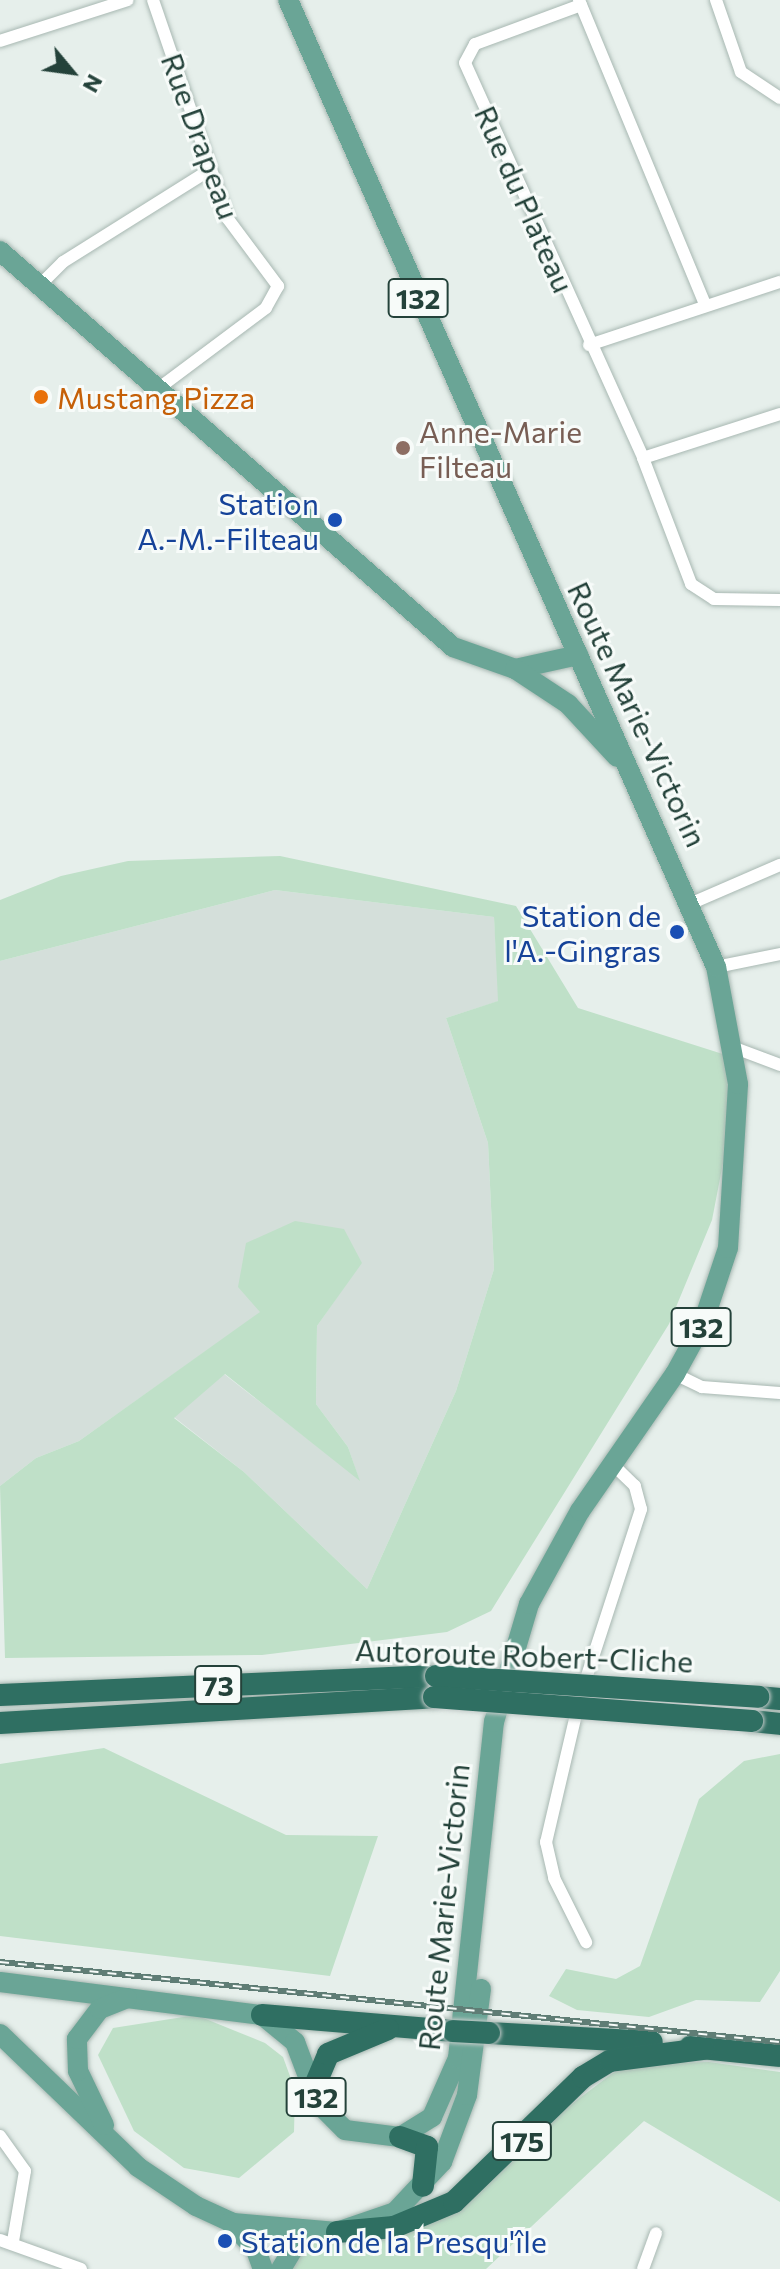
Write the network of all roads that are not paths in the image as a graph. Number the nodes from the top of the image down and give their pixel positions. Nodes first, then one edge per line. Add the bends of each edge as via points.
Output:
1 (128, 0) edge
2 (153, 0) edge
3 (288, 0) edge
4 (716, 0) edge
5 (580, 3) edge
6 (0, 41) edge
7 (780, 98) edge
8 (208, 171) junction
9 (0, 251) edge
10 (780, 282) edge
11 (39, 286) junction
12 (705, 304) junction
13 (589, 345) junction
14 (155, 391) junction
15 (780, 414) edge
16 (643, 458) junction
17 (780, 600) edge
18 (578, 655) junction
19 (515, 669) junction
20 (627, 767) junction
21 (780, 865) edge
22 (692, 903) junction
23 (780, 954) edge
24 (716, 967) junction
25 (735, 1048) junction
26 (780, 1065) edge
27 (675, 1374) junction
28 (780, 1393) edge
29 (613, 1465) junction
30 (516, 1651) junction
31 (435, 1687) junction
32 (0, 1695) edge
33 (769, 1698) edge
34 (0, 1723) edge
35 (780, 1724) edge
36 (586, 1942) dead end
37 (0, 1982) edge
38 (127, 1998) junction
39 (262, 2015) junction
40 (397, 2026) junction
41 (0, 2034) edge
42 (703, 2049) junction
43 (780, 2056) edge
44 (313, 2090) junction
45 (0, 2136) edge
46 (400, 2137) junction
47 (114, 2143) junction
48 (423, 2186) junction
49 (230, 2222) junction
50 (337, 2232) junction
51 (303, 2233) junction
52 (656, 2233) dead end
53 (6, 2240) edge
54 (81, 2269) edge
55 (263, 2269) edge
56 (281, 2269) edge
57 (643, 2269) edge

1 - 6 street
2 - 8 street, Rue Drapeau
3 - 18 main road, Route Marie-Victorin / 132
4 - 7 street via 741,72
5 - 12 street
5 - 13 street, Rue du Plateau via 475,44 465,63
8 - 11 street via 63,262
8 - 14 street, Rue Drapeau via 228,219 278,292
9 - 11 main road
10 - 12 street
11 - 14 main road
12 - 13 street
13 - 16 street, Rue du Plateau
14 - 19 main road via 453,647
15 - 16 street
16 - 17 street, Rue du Plateau via 691,584 714,599
18 - 19 main road
18 - 20 main road, Route Marie-Victorin / 132
19 - 20 main road via 568,704
20 - 22 main road, Route Marie-Victorin / 132
21 - 22 street
22 - 24 main road, Route Marie-Victorin / 132
23 - 24 street
24 - 25 main road, Route Marie-Victorin / 132
25 - 26 street
25 - 27 main road, Route Marie-Victorin / 132 via 739,1164 728,1248 703,1323
27 - 28 street via 702,1387
27 - 29 main road, Route Marie-Victorin / 132
29 - 30 main road, Route Marie-Victorin / 132 via 548,1565
29 - 36 street via 635,1486 641,1509 588,1671 546,1842
30 - 46 main road, Route Marie-Victorin / 132 via 494,1722 482,1804 458,2058 441,2104
30 - 48 main road, Route Marie-Victorin / 132 via 472,2073 453,2140
31 - 32 highway, Autoroute Robert-Cliche / 73
31 - 33 highway, Autoroute Robert-Cliche / 73, bridge
31 - 34 highway, Autoroute Robert-Cliche / 73
31 - 35 highway, Autoroute Robert-Cliche / 73, bridge
37 - 38 main road
38 - 39 main road
38 - 47 main road via 90,2018 76,2048 78,2071
39 - 40 highway, 175
39 - 44 main road, 132 via 295,2042
40 - 42 highway, 175, bridge
40 - 44 highway via 328,2054
41 - 47 main road, 132
42 - 43 highway, 175
42 - 50 highway, 175 via 610,2061 583,2077 454,2202 394,2227
44 - 46 main road, 132 via 326,2116 345,2130
45 - 53 street via 25,2171
46 - 48 highway via 427,2147
47 - 49 main road, 132 via 167,2189
48 - 50 main road, Route Marie-Victorin / 132 via 395,2212
49 - 51 main road, 132
49 - 55 main road via 256,2250
50 - 51 main road, 132
51 - 56 main road
52 - 57 street
53 - 54 street

